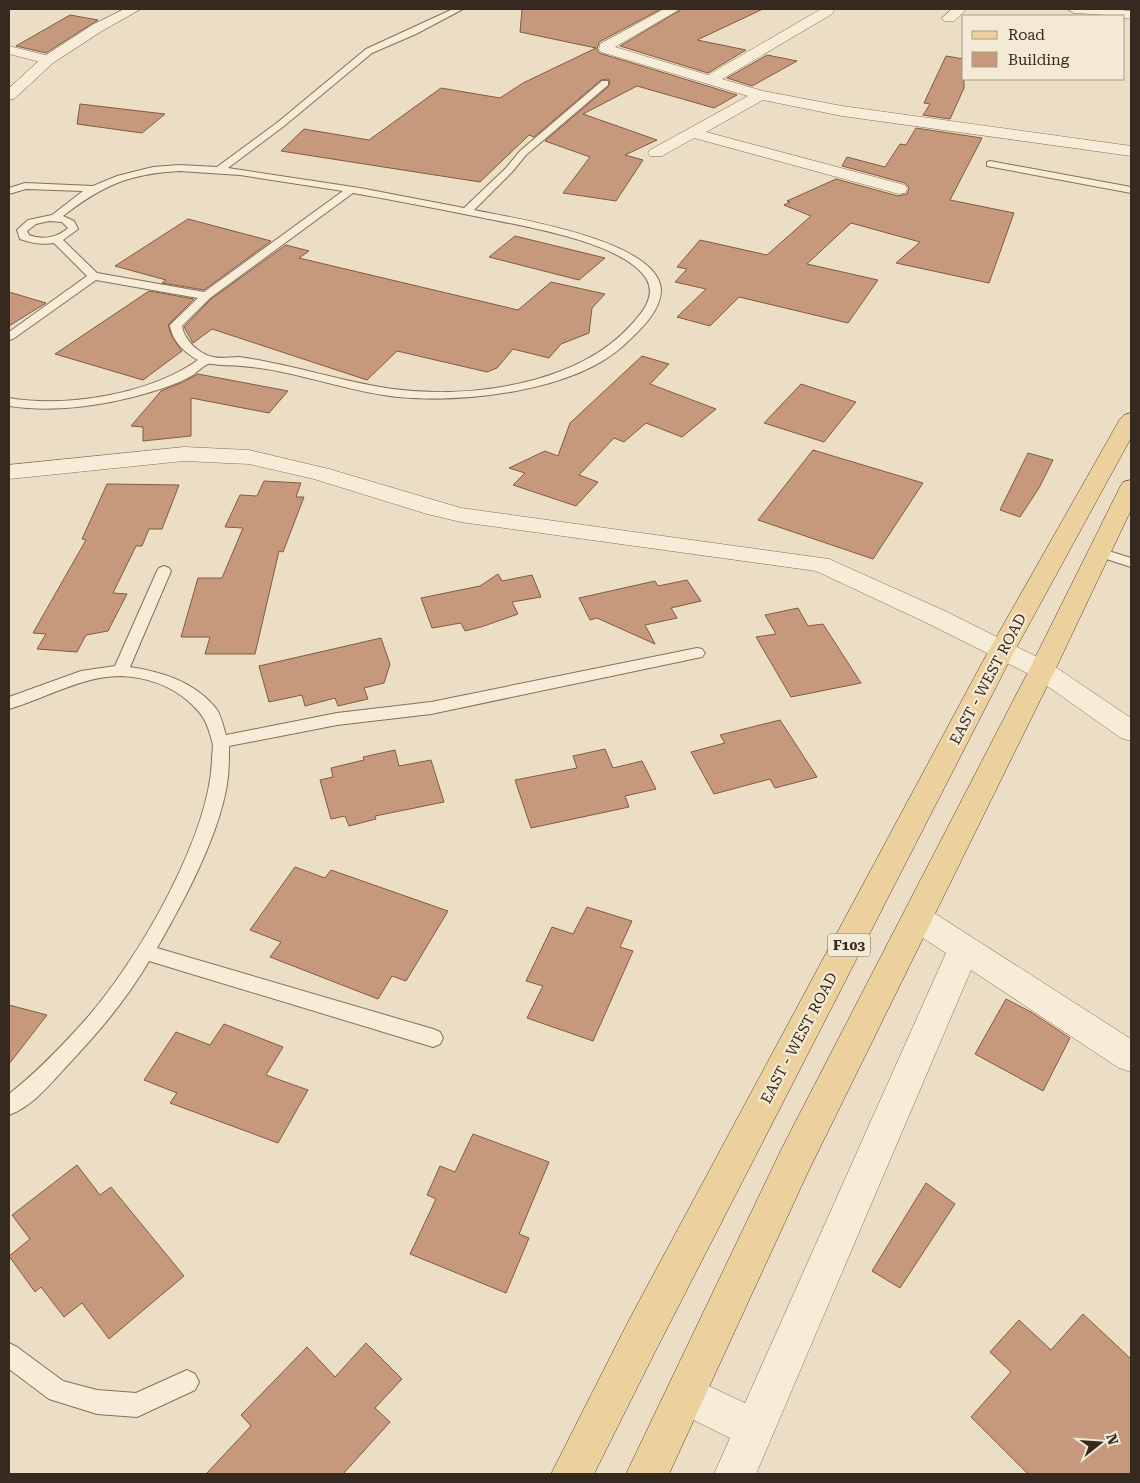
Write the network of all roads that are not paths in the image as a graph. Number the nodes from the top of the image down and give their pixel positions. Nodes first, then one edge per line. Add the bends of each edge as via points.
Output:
1 (134, 9) edge
2 (459, 9) edge
3 (673, 9) edge
4 (960, 9) edge
5 (1074, 9) edge
6 (827, 11) dead end
7 (1096, 14) edge
8 (1131, 14) edge
9 (950, 18) dead end
10 (9, 50) edge
11 (48, 60) junction
12 (710, 80) junction
13 (605, 83) dead end
14 (761, 95) junction
15 (9, 96) edge
16 (692, 133) junction
17 (1131, 151) edge
18 (656, 153) dead end
19 (990, 164) dead end
20 (217, 171) junction
21 (94, 189) junction
22 (899, 189) dead end
23 (352, 190) junction
24 (1131, 190) edge
25 (9, 191) edge
26 (467, 212) junction
27 (54, 218) junction
28 (9, 225) edge
29 (25, 226) junction
30 (56, 239) junction
31 (94, 276) junction
32 (206, 296) junction
33 (9, 337) edge
34 (206, 360) junction
35 (9, 402) edge
36 (1131, 419) edge
37 (9, 472) edge
38 (1131, 487) edge
39 (1099, 552) junction
40 (1131, 563) edge
41 (164, 571) dead end
42 (1002, 650) junction
43 (696, 653) dead end
44 (1042, 670) junction
45 (121, 671) junction
46 (9, 703) edge
47 (1131, 731) edge
48 (221, 742) junction
49 (917, 918) junction
50 (964, 948) junction
51 (145, 952) junction
52 (433, 1038) dead end
53 (1131, 1057) edge
54 (9, 1106) edge
55 (9, 1355) edge
56 (186, 1382) dead end
57 (685, 1395) junction
58 (754, 1428) junction
59 (572, 1474) edge
60 (648, 1474) edge
61 (735, 1474) edge

1 - 11 street
2 - 20 lane via 369,51 282,124
3 - 12 street via 606,49
4 - 9 street
5 - 7 street
6 - 12 street
7 - 8 street
10 - 11 street
11 - 15 street
12 - 14 street
13 - 26 lane via 523,153
14 - 16 street
14 - 17 street via 842,111
16 - 18 street
16 - 22 street
19 - 24 lane
20 - 21 lane via 161,169
20 - 23 lane
21 - 25 lane via 25,186
21 - 27 lane
23 - 26 lane
23 - 32 lane
26 - 34 lane via 556,230 609,249 649,274 655,283 654,302 627,336 609,352 584,366 545,379 474,394 396,393 243,362
27 - 29 lane
27 - 30 lane via 65,219 73,226 69,233
28 - 29 lane
29 - 30 lane via 22,234 30,240
30 - 31 lane
31 - 32 lane
31 - 33 lane
32 - 34 lane via 176,325 176,334 181,341
34 - 35 lane via 184,375 162,384 119,394 55,406 29,407
36 - 42 main road, EAST - WEST ROAD / F103
37 - 42 street via 184,454 259,458 435,510 821,564
38 - 39 main road
39 - 40 lane
39 - 44 main road
41 - 45 lane
42 - 44 street
42 - 59 main road, EAST - WEST ROAD / F103
43 - 48 lane via 431,708 336,719
44 - 47 street
44 - 49 main road
45 - 46 lane via 86,676
45 - 48 lane via 155,676 180,686 209,710
48 - 51 lane via 220,778 209,822 175,900
49 - 50 street
49 - 57 main road via 795,1160
50 - 53 street
50 - 58 street
51 - 52 lane
51 - 54 lane via 95,1023 38,1083
55 - 56 lane via 56,1391 97,1402 137,1405
57 - 58 street
57 - 60 main road
58 - 61 street

